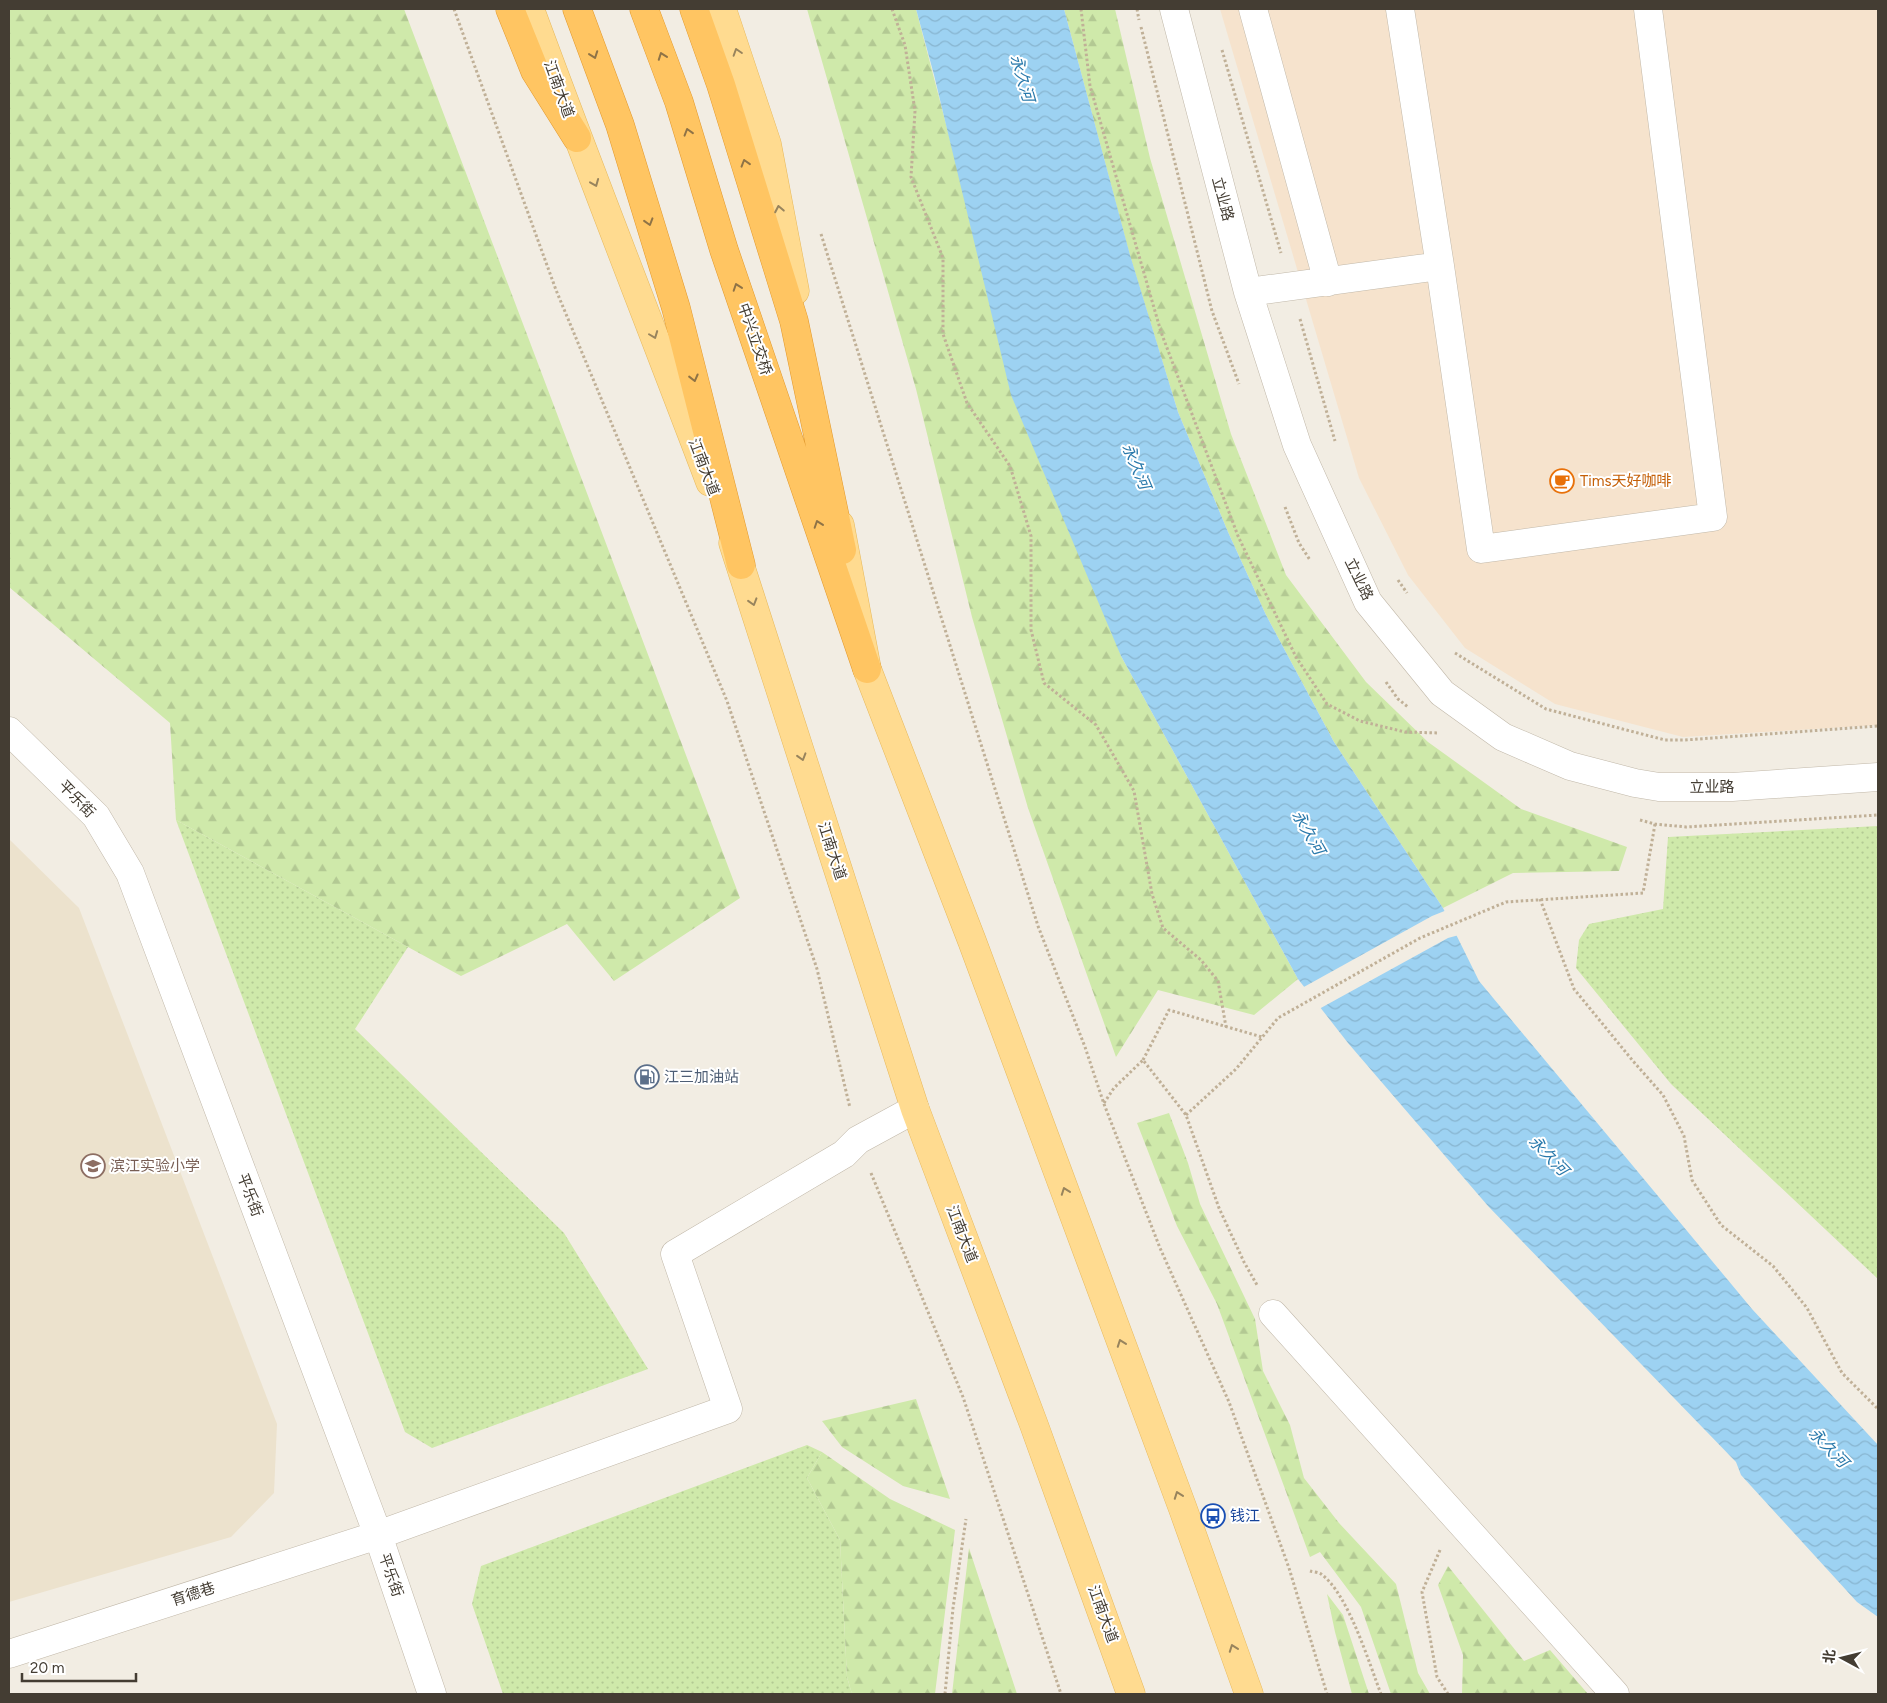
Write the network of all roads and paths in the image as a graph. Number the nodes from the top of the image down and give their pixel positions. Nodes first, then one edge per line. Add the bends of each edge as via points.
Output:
1 (454, 9) edge
2 (510, 9) edge
3 (530, 9) edge
4 (577, 9) edge
5 (644, 9) edge
6 (694, 9) edge
7 (722, 9) edge
8 (892, 9) edge
9 (1081, 9) edge
10 (1136, 9) edge
11 (1174, 9) edge
12 (1253, 9) edge
13 (1400, 9) edge
14 (1648, 9) edge
15 (577, 138) junction
16 (818, 226) dead end
17 (1440, 266) junction
18 (1328, 282) junction
19 (1248, 292) junction
20 (1240, 385) dead end
21 (1285, 506) dead end
22 (742, 565) junction
23 (1314, 567) dead end
24 (868, 669) junction
25 (1382, 675) dead end
26 (1413, 711) dead end
27 (1435, 728) dead end
28 (9, 732) edge
29 (1878, 777) edge
30 (1878, 815) edge
31 (1636, 820) dead end
32 (1655, 824) junction
33 (1540, 899) junction
34 (1226, 1027) junction
35 (1262, 1037) junction
36 (1143, 1060) junction
37 (1104, 1104) junction
38 (915, 1109) junction
39 (1186, 1115) junction
40 (858, 1140) junction
41 (1274, 1314) joint
42 (1878, 1409) edge
43 (1455, 1515) junction
44 (966, 1519) dead end
45 (378, 1535) junction
46 (1310, 1571) dead end
47 (9, 1654) edge
48 (432, 1694) edge
49 (945, 1694) edge
50 (1061, 1694) edge
51 (1132, 1694) edge
52 (1249, 1694) edge
53 (1327, 1694) edge
54 (1382, 1694) edge
55 (1448, 1694) edge
56 (1615, 1694) edge

1 - 40 path via 556,290 727,701 817,969
2 - 15 highway via 535,71
3 - 15 main road, 江南大道
4 -> 22 highway via 620,125 676,308
24 -> 5 highway, 中兴立交桥 via 724,250 679,102
24 -> 6 highway via 794,321 721,85
24 -> 7 main road via 766,144
8 - 34 path via 905,45 915,111 911,177 943,258 943,334 967,403 1010,466 1031,536 1031,630 1044,682 1096,725 1134,791 1152,894 1163,928 1201,960 1218,981
9 - 27 path via 1090,86 1161,332 1238,536 1296,657 1327,704 1352,717 1405,732 1443,734
10 - 20 path via 1212,311
11 - 19 street, 立业路
12 - 18 street
13 - 17 street
14 - 17 street via 1714,517 1481,549
15 -> 22 main road, 江南大道
16 - 37 path via 1038,926
17 - 18 street
18 - 19 street
19 - 29 street, 立业路 via 1297,445 1368,602 1442,693 1503,737 1570,766 1635,783 1660,787 1732,787
21 - 23 path via 1298,543
22 -> 38 main road, 江南大道
52 -> 24 main road via 972,940
25 - 26 path via 1398,700
28 - 45 street, 平乐街 via 96,816 130,873
30 - 32 path via 1686,827
31 - 32 path
32 - 33 path via 1643,893
33 - 35 path via 1506,902 1420,938 1278,1018
33 - 42 path via 1574,988 1663,1095 1684,1136 1692,1180 1721,1224 1773,1266 1807,1308 1842,1372
34 - 35 path
34 - 36 path via 1169,1010
35 - 39 path via 1236,1069
36 - 37 path via 1114,1088
36 - 39 path
37 - 53 path via 1160,1248 1229,1402 1289,1568
38 - 40 street
38 - 51 main road, 江南大道
39 - 41 path via 1219,1208 1244,1262
40 - 45 street, 育德巷 via 844,1154 675,1254 728,1409
40 - 50 path via 963,1397
41 - 43 street
43 - 55 path via 1422,1592 1437,1677
43 - 56 street
44 - 49 path
45 - 47 street, 育德巷
45 - 48 street, 平乐街
46 - 54 path via 1320,1574 1336,1590

